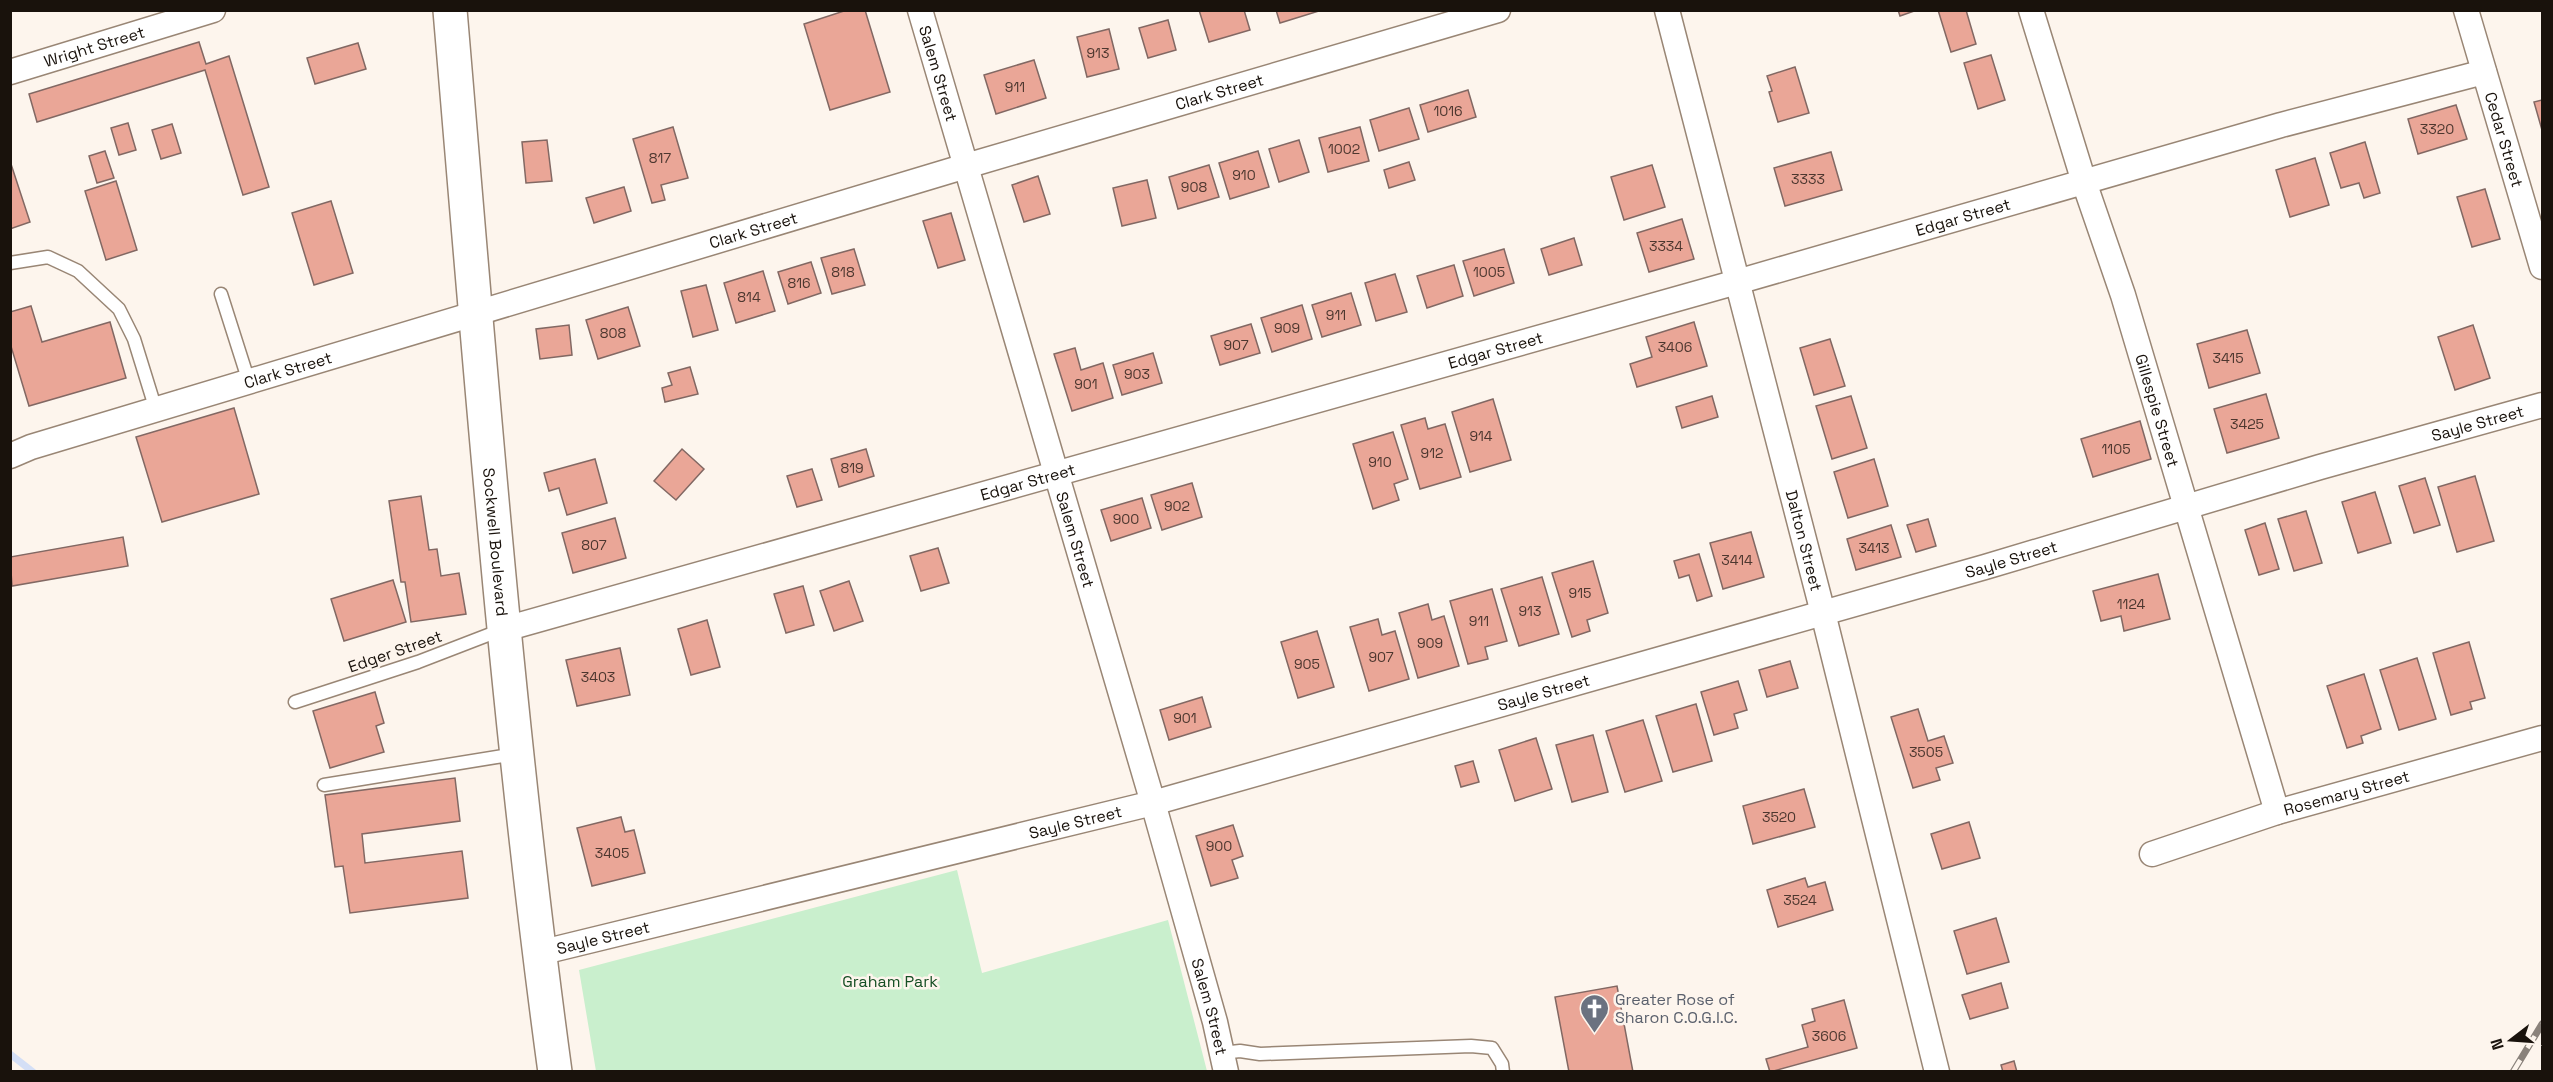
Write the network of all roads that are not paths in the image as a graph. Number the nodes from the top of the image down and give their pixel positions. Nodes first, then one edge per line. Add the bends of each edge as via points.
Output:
1 (213, 10) edge
2 (450, 10) edge
3 (920, 10) edge
4 (1498, 10) edge
5 (1667, 10) edge
6 (2031, 10) edge
7 (2466, 10) edge
8 (10, 72) edge
9 (2484, 72) junction
10 (966, 166) junction
11 (2084, 182) junction
12 (10, 263) edge
13 (2542, 267) edge
14 (1737, 282) junction
15 (221, 294) dead end
16 (476, 314) junction
17 (249, 382) junction
18 (2542, 405) edge
19 (156, 410) junction
20 (10, 456) edge
21 (1057, 474) junction
22 (2187, 507) junction
23 (1822, 614) junction
24 (505, 628) junction
25 (295, 702) dead end
26 (2542, 738) edge
27 (518, 754) junction
28 (324, 785) dead end
29 (1153, 803) junction
30 (2277, 812) junction
31 (2152, 854) dead end
32 (539, 953) junction
33 (1224, 1062) edge
34 (555, 1071) edge
35 (1503, 1071) edge
36 (1937, 1071) edge

1 - 8 street, Wright Street
2 - 16 main road, Sockwell Boulevard
3 - 10 street, Salem Street
4 - 10 street, Clark Street
5 - 14 street, Dalton Street
6 - 11 street, Gillespie Street
7 - 9 street, Cedar Street
9 - 11 street, Edgar Street
9 - 13 street, Cedar Street
10 - 16 street, Clark Street
10 - 21 street, Salem Street
11 - 14 street, Edgar Street
11 - 22 street, Gillespie Street via 2123,295
12 - 19 lane via 48,257 78,271 119,309 134,339
14 - 21 street, Edgar Street
14 - 23 street, Dalton Street
15 - 17 lane
16 - 17 street, Clark Street
16 - 24 main road, Sockwell Boulevard
17 - 19 street, Clark Street
18 - 22 street, Sayle Street
19 - 20 street, Clark Street
21 - 24 street, Edgar Street
21 - 29 street, Salem Street
22 - 23 street, Sayle Street
22 - 30 street, Gillespie Street
23 - 29 street, Sayle Street
23 - 36 street, Dalton Street
24 - 25 lane, Edger Street via 418,662
24 - 27 main road, Sockwell Boulevard
26 - 30 street, Rosemary Street
27 - 28 lane
27 - 32 main road, Sockwell Boulevard
29 - 32 street, Sayle Street
29 - 33 street, Salem Street
30 - 31 street, Rosemary Street
32 - 34 main road, Sockwell Boulevard
33 - 35 lane via 1240,1051 1260,1054 1471,1046 1492,1048

